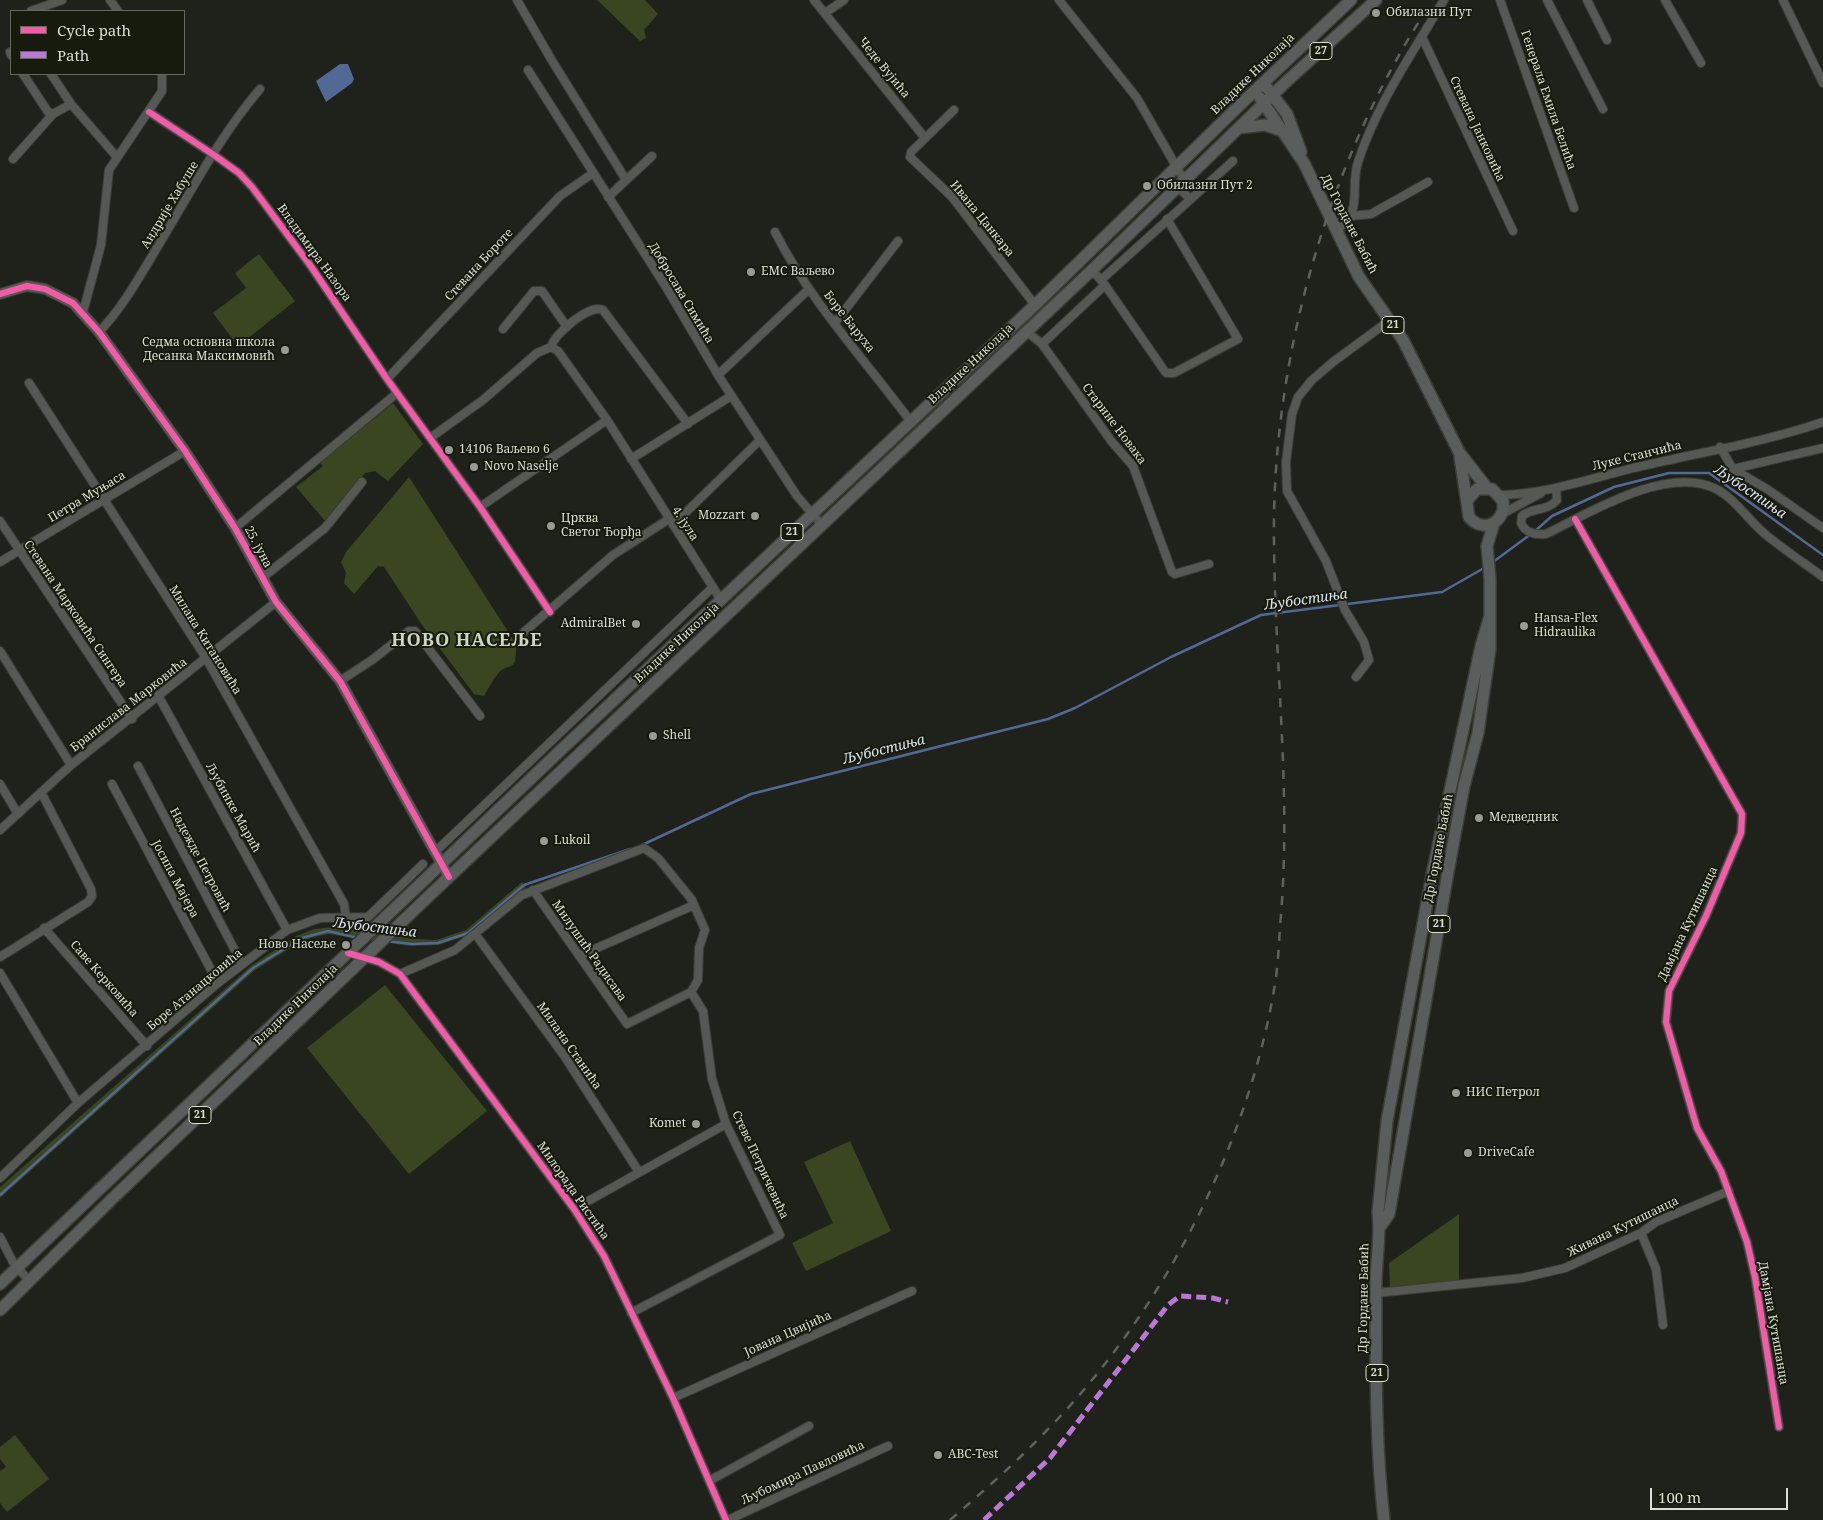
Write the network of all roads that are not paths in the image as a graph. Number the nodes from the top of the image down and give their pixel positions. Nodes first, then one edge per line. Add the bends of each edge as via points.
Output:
1 (62, 0) edge
2 (517, 0) edge
3 (814, 0) edge
4 (844, 0) edge
5 (1059, 0) edge
6 (1351, 0) edge
7 (1376, 0) edge
8 (1444, 0) edge
9 (1500, 0) edge
10 (1547, 0) edge
11 (1587, 0) edge
12 (1665, 0) edge
13 (1783, 0) edge
14 (34, 10) edge
15 (825, 13) junction
16 (1422, 37) junction
17 (1607, 40) dead end
18 (1701, 63) dead end
19 (528, 70) dead end
20 (24, 75) edge
21 (52, 75) edge
22 (162, 75) edge
23 (1823, 83) edge
24 (1258, 87) junction
25 (260, 89) dead end
26 (1269, 99) junction
27 (71, 104) junction
28 (1603, 109) dead end
29 (954, 110) dead end
30 (148, 112) junction
31 (53, 114) junction
32 (1239, 128) junction
33 (1283, 131) junction
34 (925, 138) junction
35 (214, 154) junction
36 (116, 156) junction
37 (652, 156) dead end
38 (13, 159) dead end
39 (1233, 162) dead end
40 (1304, 163) junction
41 (1177, 168) junction
42 (593, 174) junction
43 (626, 180) junction
44 (1428, 182) dead end
45 (1181, 183) junction
46 (608, 197) junction
47 (1190, 199) junction
48 (1574, 208) dead end
49 (1351, 216) junction
50 (1167, 220) junction
51 (1336, 231) junction
52 (1513, 231) dead end
53 (775, 232) dead end
54 (898, 241) dead end
55 (1092, 270) junction
56 (1103, 282) junction
57 (809, 288) junction
58 (0, 294) edge
59 (1035, 305) junction
60 (83, 312) junction
61 (1390, 320) junction
62 (835, 323) junction
63 (567, 327) junction
64 (503, 328) dead end
65 (1026, 331) junction
66 (99, 332) junction
67 (1042, 344) junction
68 (551, 347) junction
69 (718, 375) junction
70 (388, 380) junction
71 (29, 383) dead end
72 (398, 393) junction
73 (731, 396) junction
74 (607, 420) junction
75 (911, 422) junction
76 (1823, 422) edge
77 (688, 424) junction
78 (430, 438) junction
79 (760, 440) junction
80 (1720, 448) junction
81 (1823, 448) edge
82 (185, 451) junction
83 (1459, 452) junction
84 (632, 459) junction
85 (1733, 469) junction
86 (362, 482) dead end
87 (1487, 488) junction
88 (1556, 489) junction
89 (1543, 492) junction
90 (1500, 495) junction
91 (103, 500) junction
92 (1467, 501) junction
93 (480, 507) junction
94 (811, 514) junction
95 (1502, 514) junction
96 (1574, 520) junction
97 (0, 521) edge
98 (671, 522) junction
99 (1494, 523) junction
100 (821, 524) junction
101 (1477, 524) junction
102 (235, 528) junction
103 (1823, 528) edge
104 (1487, 548) junction
105 (19, 551) junction
106 (0, 562) edge
107 (1209, 564) dead end
108 (1823, 577) edge
109 (262, 578) junction
110 (713, 587) junction
111 (721, 600) junction
112 (276, 602) junction
113 (550, 612) junction
114 (1489, 619) junction
115 (524, 632) dead end
116 (0, 651) edge
117 (206, 658) junction
118 (1356, 676) dead end
119 (340, 681) junction
120 (159, 697) junction
121 (480, 716) dead end
122 (132, 719) junction
123 (71, 765) junction
124 (138, 766) dead end
125 (0, 784) edge
126 (112, 784) dead end
127 (41, 792) junction
128 (18, 814) junction
129 (0, 830) edge
130 (435, 852) junction
131 (423, 864) dead end
132 (442, 864) junction
133 (449, 877) junction
134 (533, 890) junction
135 (694, 905) junction
136 (346, 917) junction
137 (44, 928) junction
138 (287, 930) junction
139 (476, 935) junction
140 (353, 949) junction
141 (369, 955) junction
142 (579, 956) junction
143 (0, 957) edge
144 (242, 964) junction
145 (0, 974) edge
146 (400, 974) junction
147 (218, 983) junction
148 (691, 992) junction
149 (147, 1046) junction
150 (78, 1103) junction
151 (726, 1124) junction
152 (639, 1172) junction
153 (0, 1178) edge
154 (1729, 1191) junction
155 (574, 1209) junction
156 (1380, 1227) junction
157 (1641, 1233) junction
158 (0, 1237) edge
159 (17, 1267) junction
160 (30, 1282) junction
161 (0, 1284) edge
162 (912, 1291) dead end
163 (1376, 1292) junction
164 (0, 1310) edge
165 (631, 1313) junction
166 (1663, 1325) dead end
167 (673, 1398) junction
168 (809, 1426) dead end
169 (1779, 1427) dead end
170 (888, 1446) dead end
171 (709, 1481) junction
172 (727, 1520) edge
173 (1384, 1520) edge

1 - 14 street
2 - 43 street
3 - 15 street, Чеде Вујића
4 - 15 street
5 - 41 street via 1133,92
6 - 24 main road, Владике Николаја / 27
7 - 26 main road, Владике Николаја / 27
8 - 16 street
9 - 48 street, Генерала Емила Белића
10 - 28 street
11 - 17 street
12 - 18 street
13 - 23 street
15 - 34 street, Чеде Вујића
16 - 49 street via 1385,101 1358,162
16 - 52 street, Стевана Јанковића
19 - 42 street, Добросава Симића
20 - 31 street via 44,108
21 - 27 street
22 - 30 street via 162,91
24 - 26 main road, Др Гордане Бабић / 21
24 - 41 main road, Владике Николаја / 21
25 - 35 street, Андрије Хабуше
26 - 32 main road, Владике Николаја / 21
26 - 33 main road, Др Гордане Бабић / 21
26 - 40 main road, Др Гордане Бабић / 21 via 1287,114
27 - 31 street
27 - 36 street
29 - 34 street, Ивана Цанкара
30 - 35 street, Владимира Назора
30 - 36 street
31 - 38 street
32 - 33 main road via 1265,125
32 - 45 main road, Владике Николаја / 21
33 - 40 main road, Др Гордане Бабић / 21
34 - 59 street, Ивана Цанкара via 910,152 913,161 952,197
35 - 66 street, Андрије Хабуше via 120,308
35 - 70 street, Владимира Назора via 252,187
36 - 60 street via 106,178 101,245
37 - 43 street
39 - 47 street
40 - 51 main road, Др Гордане Бабић / 21
41 - 45 street
41 - 59 main road, Владике Николаја / 21
42 - 46 street, Добросава Симића
42 - 70 street, Стевана Бороте via 560,196
43 - 46 street
44 - 49 street via 1371,214
45 - 47 street
45 - 55 main road, Владике Николаја / 21
46 - 69 street, Добросава Симића via 666,286
47 - 50 street
49 - 51 street
50 - 56 street
50 - 56 street via 1238,338 1174,373 1166,373
51 - 61 main road, Др Гордане Бабић / 21 via 1359,277
53 - 57 street, Боре Баруха via 786,256
54 - 62 street
55 - 56 street
55 - 65 main road, Владике Николаја / 21
56 - 67 street
57 - 62 street, Боре Баруха
57 - 69 street
58 - 60 street, 25. јуна via 34,286 65,297
59 - 75 main road, Владике Николаја / 21
60 - 66 street, 25. јуна
61 - 83 main road, Др Гордане Бабић / 21 via 1406,345
61 - 118 street via 1333,362 1298,397 1292,414 1286,462 1287,491 1326,561 1345,610 1370,657
62 - 75 street, Боре Баруха
63 - 64 street via 542,291 534,291
63 - 68 street
63 - 77 street via 587,310 603,310
65 - 67 street, Старине Новака
65 - 100 main road, Владике Николаја / 21
66 - 82 street, 25. јуна
67 - 107 street, Старине Новака via 1138,474 1172,572 1175,574
68 - 74 street, 4. јула via 563,356
68 - 78 street via 537,352 483,400
69 - 73 street, Добросава Симића
70 - 72 street, Владимира Назора
71 - 91 street, Милана Китановића
72 - 78 street, Владимира Назора
72 - 102 street
73 - 77 street
73 - 79 street, Добросава Симића
74 - 84 street, 4. јула
74 - 93 street
75 - 94 main road, Владике Николаја / 21
76 - 80 street, Луке Станчића
77 - 84 street
78 - 93 street, Владимира Назора
79 - 94 street, Добросава Симића
79 - 98 street
80 - 85 street
80 - 88 street, Луке Станчића
81 - 85 street
82 - 91 street, Петра Муњаса
82 - 102 street, 25. јуна
83 - 87 main road, 21
83 - 92 main road, 21
84 - 98 street, 4. јула
85 - 103 street
86 - 109 street, 25. јуна via 325,528
87 - 90 main road, 21
87 - 92 main road via 1473,492
88 - 89 street, Луке Станчића
88 - 96 street via 1557,500 1550,507 1522,516 1526,530 1546,534
89 - 90 street, Луке Станчића
89 - 95 street, Луке Станчића
90 - 95 main road
91 - 105 street, Петра Муњаса
91 - 117 street, Милана Китановића
92 - 101 main road, 21 via 1466,512
93 - 113 street, Владимира Назора
94 - 100 street, Добросава Симића
94 - 111 main road, Владике Николаја / 21
95 - 99 main road, 21
96 - 108 street via 1646,489 1692,483 1706,485 1724,494 1766,535
96 - 154 street, Дамјана Кутишанца via 1742,814 1741,833 1706,916 1669,991 1665,1012 1671,1045 1697,1128
97 - 105 street, Стевана Марковића Сингера
98 - 110 street, 4. јула
98 - 113 street via 613,555
99 - 101 main road
99 - 104 main road, 21
100 - 133 main road, Владике Николаја / 21
101 - 104 main road, 21
102 - 109 street, 25. јуна
104 - 114 main road, Др Гордане Бабић / 21
105 - 106 street, Петра Муњаса
105 - 122 street, Стевана Марковића Сингера
109 - 112 street, 25. јуна
110 - 111 street, 4. јула
110 - 130 street
111 - 132 main road, Владике Николаја / 21
112 - 117 street, Бранислава Марковића
112 - 119 street, 25. јуна
113 - 115 street
114 - 156 main road, Др Гордане Бабић / 21 via 1432,875 1387,1121 1378,1212
114 - 156 main road, Др Гордане Бабић / 21 via 1490,649 1478,733 1464,786 1389,1214
116 - 123 street
117 - 120 street, Бранислава Марковића
117 - 136 street, Милана Китановића via 344,904
119 - 121 street via 409,631 415,631
119 - 130 street, 25. јуна
120 - 122 street, Бранислава Марковића
120 - 138 street, Љубинке Марић
122 - 123 street, Бранислава Марковића
123 - 127 street, Бранислава Марковића
124 - 144 street, Надежде Петровић
125 - 128 street
126 - 147 street, Јосипа Мајера
127 - 128 street, Бранислава Марковића
127 - 137 street via 92,894 88,902
128 - 129 street, Бранислава Марковића
130 - 132 street, 25. јуна
131 - 136 street, Боре Атанацковића via 374,914 363,918
132 - 133 street, 25. јуна
132 - 140 main road, Владике Николаја / 21
133 - 141 main road, Владике Николаја / 21
134 - 135 street, Милушић Радисава via 644,848 658,858 682,885
134 - 139 street, Милушић Радисава via 511,902
134 - 142 street, Милушић Радисава
135 - 142 street
135 - 148 street via 704,930 699,948 698,980
136 - 138 street, Боре Атанацковића via 310,920
137 - 143 street
137 - 149 street, Саве Керковића
138 - 144 street, Боре Атанацковића
139 - 146 street, Милушић Радисава via 447,955
139 - 152 street, Милана Станића via 565,1057
140 - 141 street, Милорада Ристића
140 - 159 main road, Владике Николаја / 21
141 - 146 street, Милорада Ристића
141 - 160 main road, Владике Николаја / 21 via 121,1190
142 - 148 street, Милушић Радисава via 627,1024
144 - 147 street, Боре Атанацковића
145 - 150 street
146 - 155 street, Милорада Ристића
147 - 149 street, Боре Атанацковића
148 - 151 street, Стеве Петричевића via 703,1012 712,1078
149 - 150 street, Боре Атанацковића
150 - 153 street, Боре Атанацковића
151 - 152 street
151 - 165 street, Стеве Петричевића via 780,1235
152 - 155 street
154 - 157 street, Живана Кутишанца via 1656,1222
154 - 169 street, Дамјана Кутишанца via 1756,1278
155 - 165 street, Милорада Ристића via 604,1256
156 - 163 main road, Др Гордане Бабић / 21
157 - 163 street, Живана Кутишанца via 1565,1268 1545,1273
157 - 166 street via 1656,1270
158 - 159 street
159 - 160 street
159 - 161 main road, Владике Николаја / 21
160 - 164 main road, Владике Николаја / 21
162 - 167 street, Јована Цвијића
163 - 173 main road, Др Гордане Бабић / 21 via 1377,1454
165 - 167 street, Милорада Ристића
167 - 171 street, Милорада Ристића
168 - 171 street
170 - 172 street, Љубомира Павловића
171 - 172 street, Милорада Ристића

